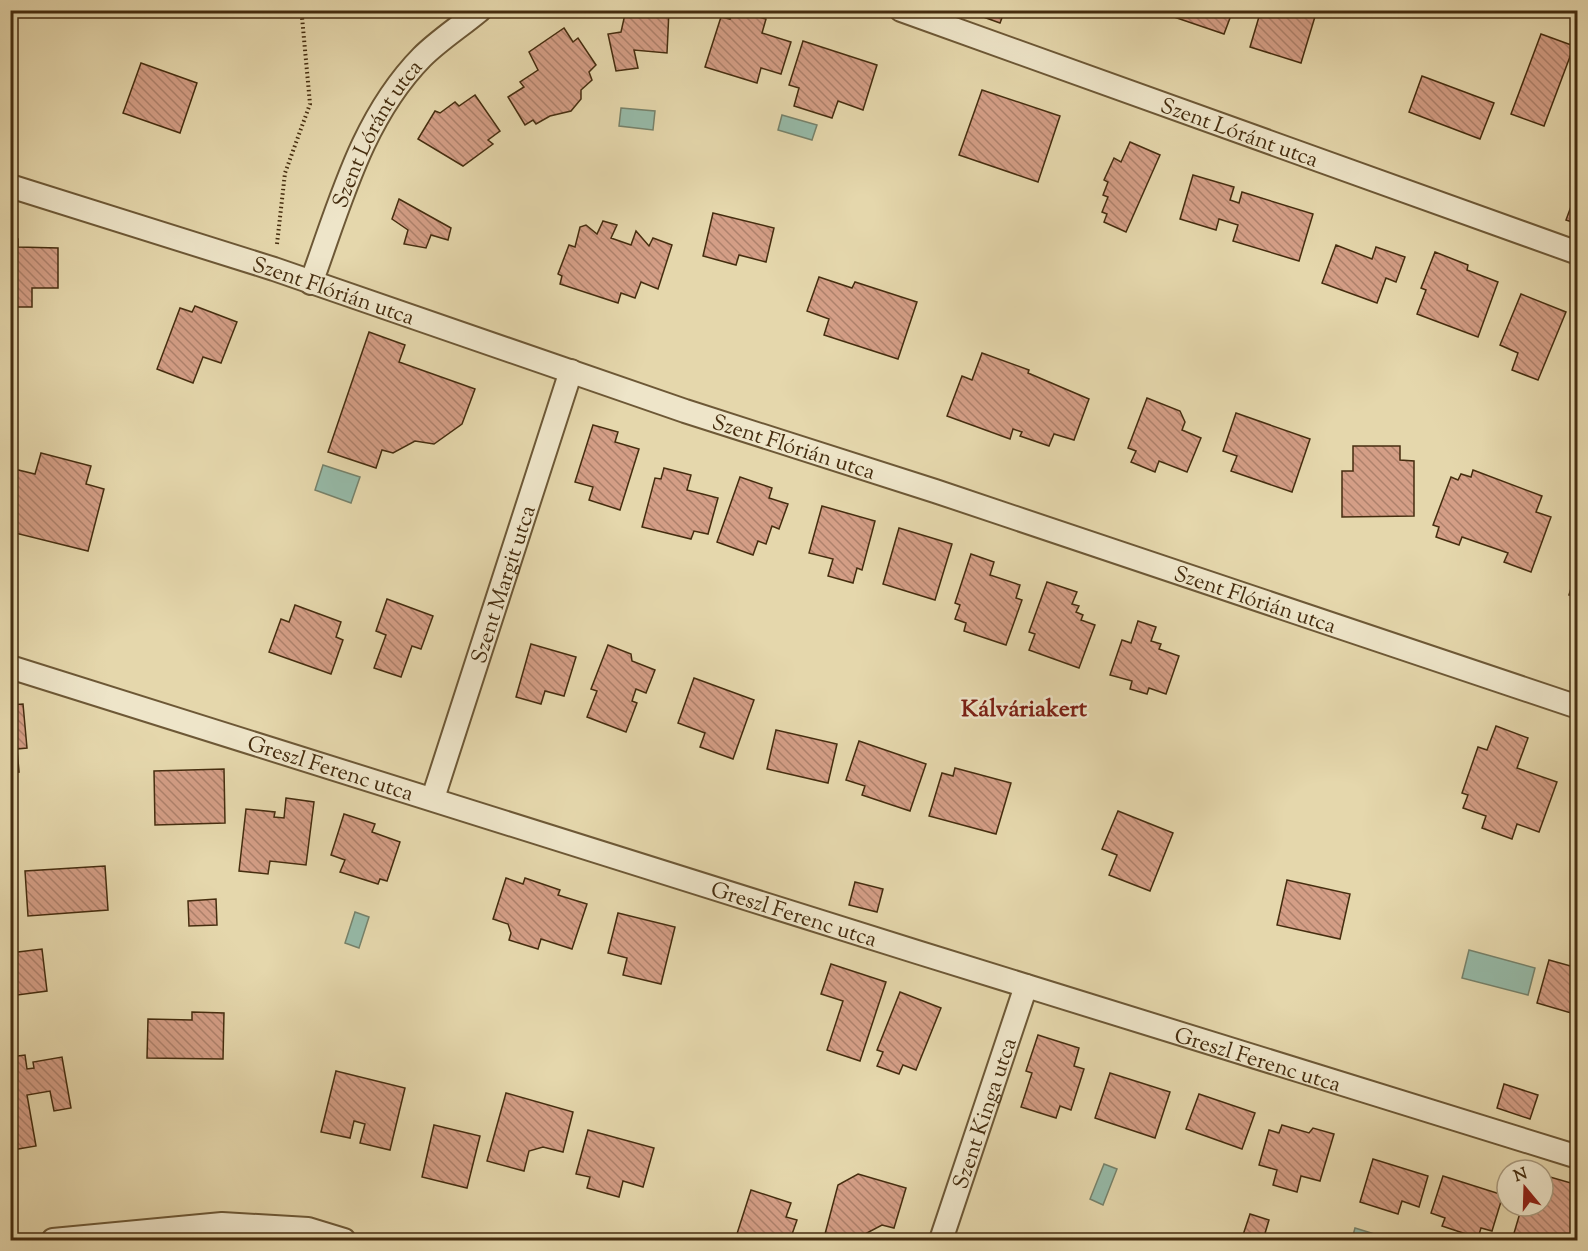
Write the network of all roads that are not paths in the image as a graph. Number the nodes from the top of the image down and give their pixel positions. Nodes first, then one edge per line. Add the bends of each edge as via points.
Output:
1 (480, 10) edge
2 (901, 10) edge
3 (10, 186) edge
4 (1578, 253) edge
5 (311, 283) junction
6 (571, 371) junction
7 (10, 667) edge
8 (1578, 707) edge
9 (433, 798) junction
10 (1026, 986) junction
11 (1578, 1157) edge
12 (53, 1240) edge
13 (344, 1240) edge
14 (941, 1240) edge

1 - 5 street, Szent Lóránt utca via 422,56 383,104 361,146
2 - 4 street, Szent Lóránt utca
3 - 5 street, Szent Flórián utca
5 - 6 street, Szent Flórián utca
6 - 8 street, Szent Flórián utca
6 - 9 street, Szent Margit utca
7 - 9 street, Greszl Ferenc utca
9 - 10 street, Greszl Ferenc utca
10 - 11 street, Greszl Ferenc utca
10 - 14 street, Szent Kinga utca
12 - 13 street via 222,1224 308,1230

